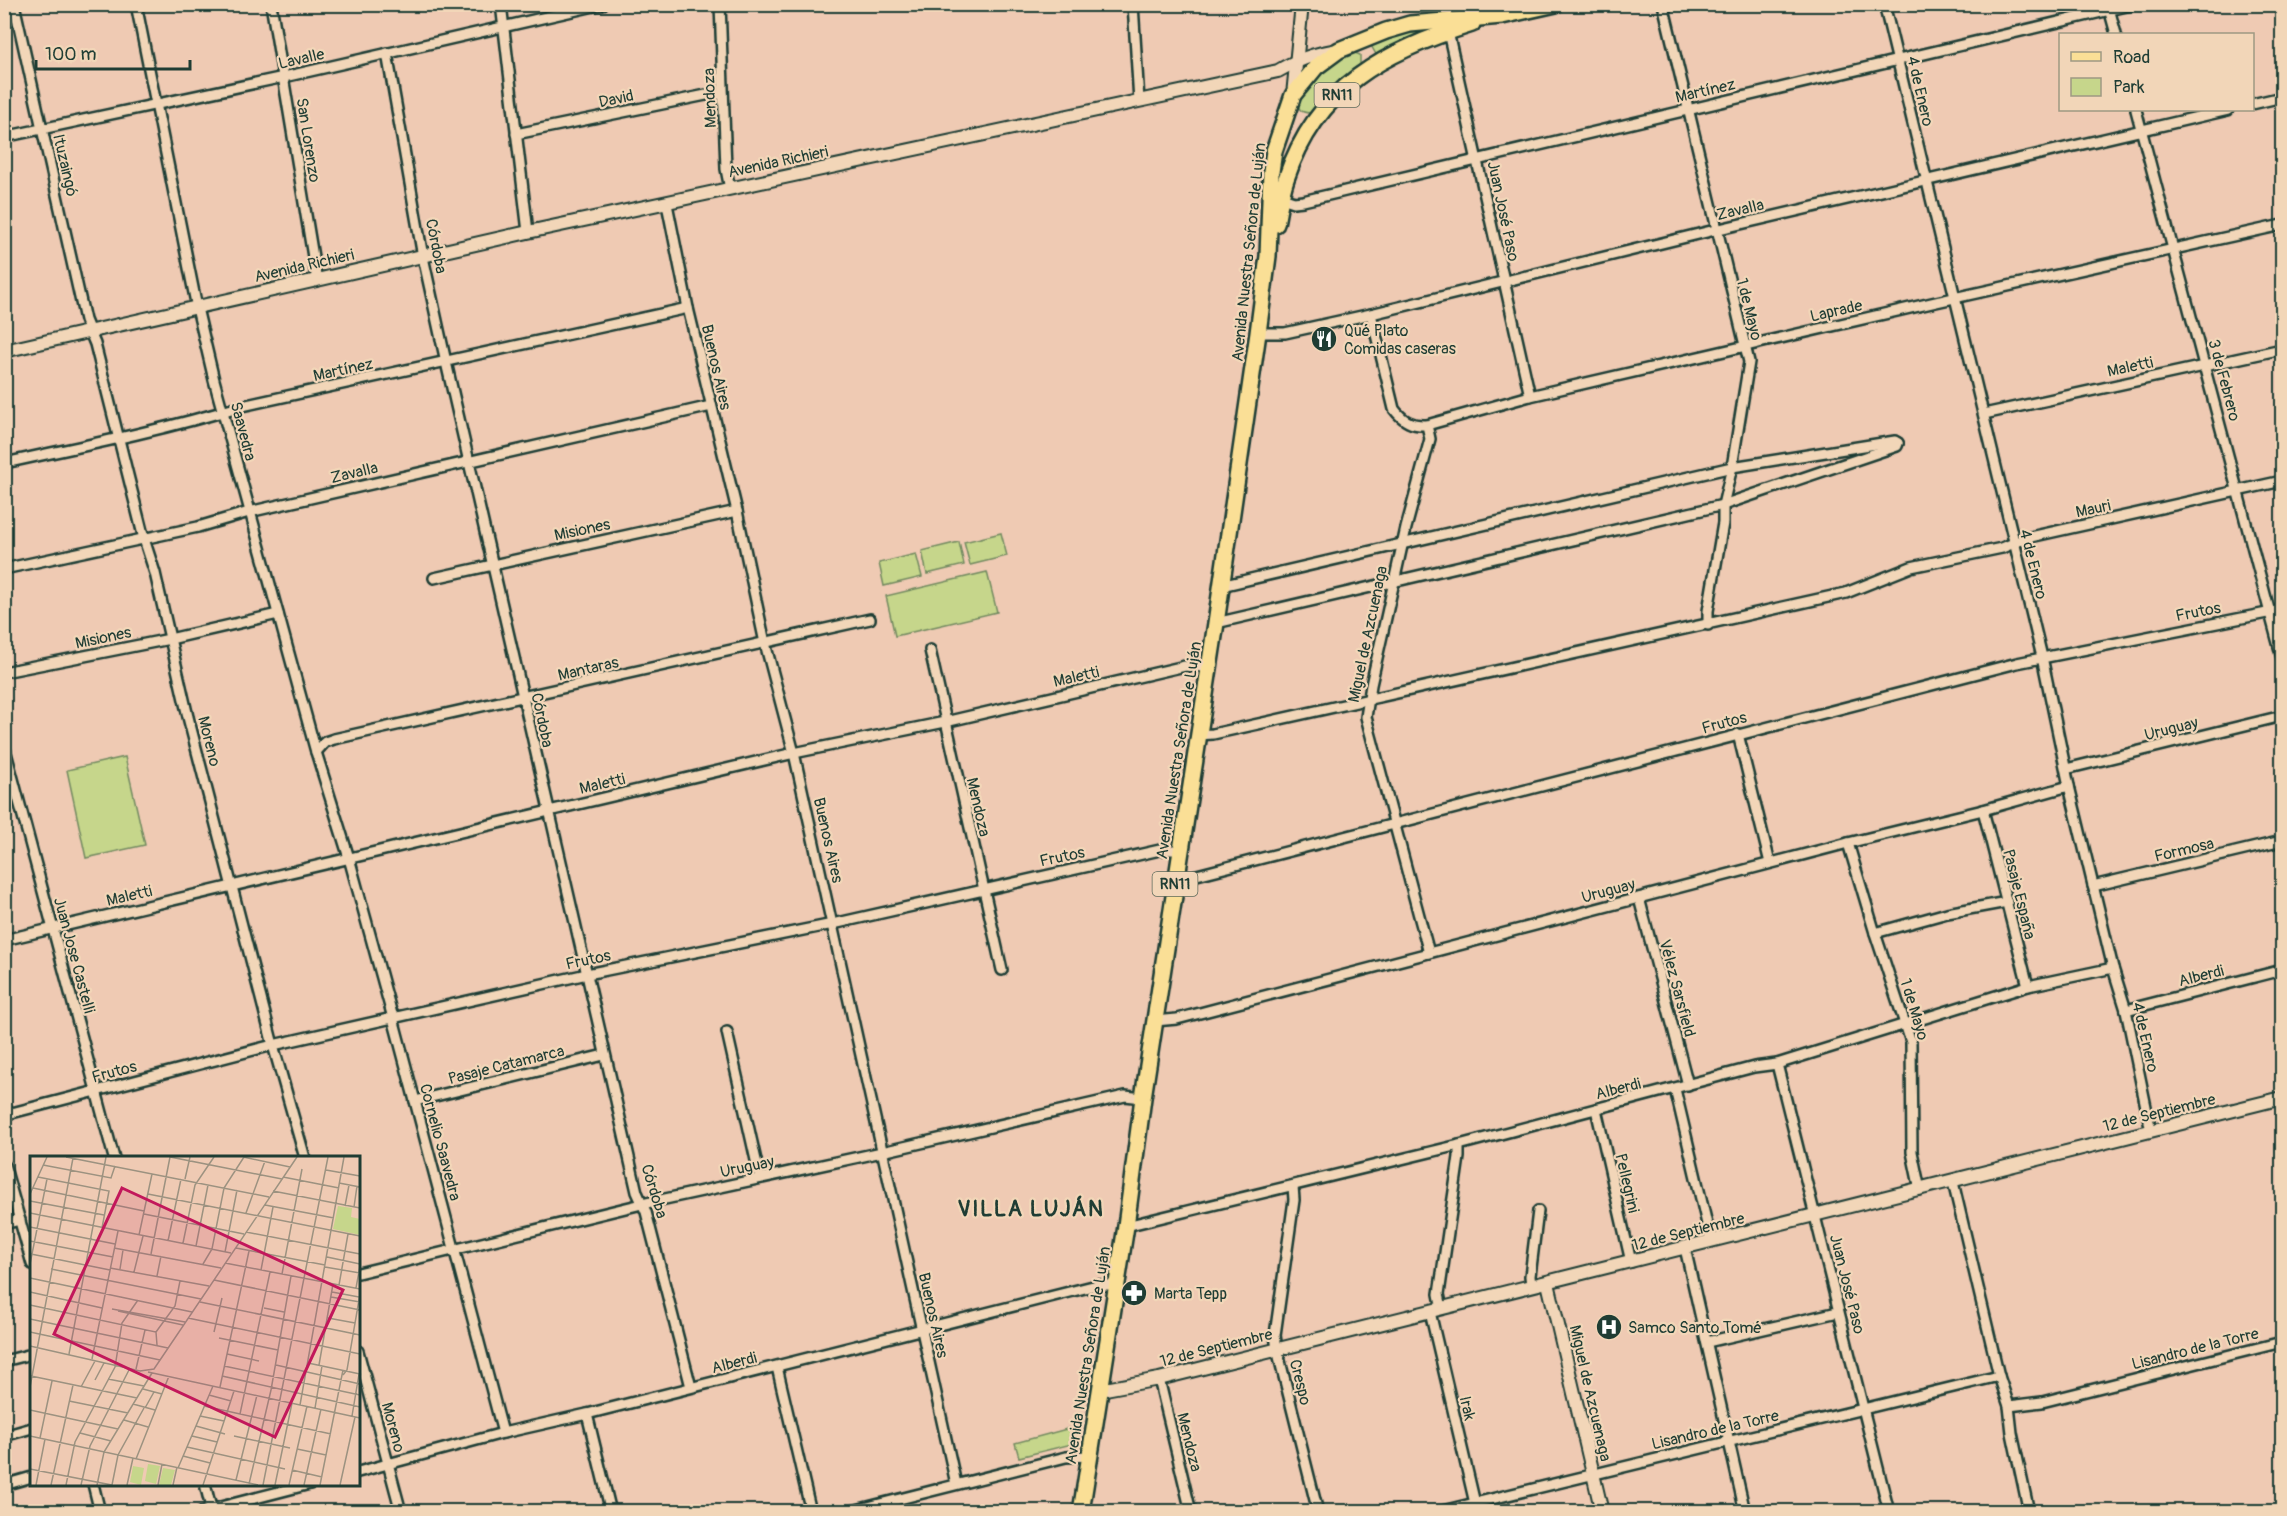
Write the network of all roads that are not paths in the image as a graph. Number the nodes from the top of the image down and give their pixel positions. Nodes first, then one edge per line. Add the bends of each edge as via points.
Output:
1 (14, 4) edge
2 (136, 4) edge
3 (271, 4) edge
4 (501, 4) edge
5 (603, 4) edge
6 (720, 4) edge
7 (1133, 4) edge
8 (1302, 4) edge
9 (1556, 4) edge
10 (1663, 4) edge
11 (1884, 4) edge
12 (2135, 4) edge
13 (2109, 8) edge
14 (1499, 13) edge
15 (503, 27) junction
16 (1448, 32) junction
17 (2116, 33) edge
18 (1359, 41) junction
19 (1339, 50) junction
20 (387, 53) junction
21 (1297, 60) junction
22 (1899, 61) junction
23 (1371, 66) junction
24 (284, 77) junction
25 (723, 94) junction
26 (2283, 97) edge
27 (1291, 99) junction
28 (1139, 101) junction
29 (155, 104) junction
30 (2254, 104) edge
31 (1688, 109) junction
32 (2136, 111) edge
33 (2224, 111) edge
34 (1315, 119) junction
35 (42, 129) junction
36 (2142, 130) junction
37 (516, 134) junction
38 (4, 137) edge
39 (1478, 161) junction
40 (1927, 181) junction
41 (730, 189) junction
42 (1282, 198) junction
43 (667, 204) junction
44 (2283, 225) edge
45 (1715, 230) junction
46 (528, 232) junction
47 (2174, 250) junction
48 (1268, 256) junction
49 (423, 257) junction
50 (317, 281) junction
51 (1504, 281) junction
52 (1956, 299) junction
53 (197, 308) junction
54 (688, 308) junction
55 (1371, 314) junction
56 (89, 331) junction
57 (1258, 333) junction
58 (1744, 348) junction
59 (2283, 349) edge
60 (4, 351) edge
61 (446, 362) junction
62 (2205, 366) junction
63 (1530, 396) junction
64 (711, 406) junction
65 (224, 411) junction
66 (1984, 414) junction
67 (1426, 425) junction
68 (119, 438) junction
69 (468, 461) junction
70 (4, 463) edge
71 (1732, 467) junction
72 (2283, 481) edge
73 (2239, 491) junction
74 (1723, 504) junction
75 (737, 511) junction
76 (249, 512) junction
77 (144, 539) junction
78 (1403, 543) junction
79 (2014, 544) junction
80 (492, 564) junction
81 (4, 569) edge
82 (434, 578) dead end
83 (1394, 582) junction
84 (1221, 586) junction
85 (2283, 610) edge
86 (2270, 613) junction
87 (278, 614) junction
88 (870, 619) dead end
89 (1216, 623) junction
90 (1708, 625) junction
91 (170, 639) junction
92 (765, 643) junction
93 (930, 650) dead end
94 (2042, 657) junction
95 (2283, 658) edge
96 (1208, 667) junction
97 (4, 672) edge
98 (523, 698) junction
99 (1368, 702) junction
100 (2283, 716) edge
101 (945, 722) junction
102 (1738, 734) junction
103 (1198, 735) junction
104 (4, 745) edge
105 (316, 752) junction
106 (794, 753) junction
107 (6, 761) edge
108 (2066, 769) junction
109 (2069, 786) junction
110 (548, 810) junction
111 (1983, 810) junction
112 (1394, 824) junction
113 (2283, 841) edge
114 (1848, 843) junction
115 (1181, 850) junction
116 (349, 858) junction
117 (1770, 863) junction
118 (1176, 877) junction
119 (231, 886) junction
120 (2093, 886) junction
121 (982, 888) junction
122 (1639, 898) junction
123 (2007, 902) junction
124 (833, 924) junction
125 (53, 928) junction
126 (1875, 933) junction
127 (4, 940) edge
128 (1429, 953) junction
129 (2113, 968) junction
130 (1002, 970) dead end
131 (2283, 970) edge
132 (587, 974) junction
133 (2028, 986) junction
134 (2126, 1010) junction
135 (393, 1018) junction
136 (1155, 1021) junction
137 (1905, 1024) junction
138 (727, 1032) dead end
139 (273, 1046) junction
140 (604, 1055) junction
141 (1778, 1064) junction
142 (1688, 1085) junction
143 (1675, 1089) junction
144 (95, 1092) junction
145 (1143, 1098) junction
146 (2283, 1098) edge
147 (415, 1101) junction
148 (1596, 1109) junction
149 (4, 1115) edge
150 (2151, 1131) junction
151 (1459, 1145) junction
152 (882, 1152) junction
153 (113, 1156) edge
154 (304, 1156) edge
155 (4, 1164) edge
156 (760, 1178) junction
157 (1953, 1182) junction
158 (1293, 1186) junction
159 (1920, 1190) junction
160 (642, 1204) junction
161 (1538, 1211) dead end
162 (1815, 1216) junction
163 (20, 1220) junction
164 (4, 1224) edge
165 (1126, 1226) junction
166 (1711, 1241) junction
167 (1685, 1248) junction
168 (454, 1249) junction
169 (30, 1257) edge
170 (1631, 1262) junction
171 (360, 1272) edge
172 (1548, 1283) junction
173 (1117, 1286) junction
174 (1532, 1286) junction
175 (1436, 1310) junction
176 (1838, 1312) junction
177 (922, 1329) junction
178 (1707, 1342) junction
179 (2283, 1342) edge
180 (1277, 1349) junction
181 (30, 1354) edge
182 (360, 1358) edge
183 (4, 1361) edge
184 (777, 1367) junction
185 (2000, 1377) junction
186 (1159, 1379) junction
187 (692, 1387) junction
188 (1100, 1390) junction
189 (2009, 1406) junction
190 (1864, 1408) junction
191 (586, 1414) junction
192 (30, 1429) edge
193 (503, 1433) junction
194 (4, 1436) edge
195 (1729, 1441) junction
196 (1089, 1456) junction
197 (389, 1465) junction
198 (360, 1472) edge
199 (1592, 1473) junction
200 (30, 1478) edge
201 (956, 1484) junction
202 (4, 1485) edge
203 (93, 1486) edge
204 (205, 1486) edge
205 (306, 1486) edge
206 (1476, 1507) edge
207 (212, 1510) edge
208 (100, 1512) edge
209 (201, 1512) edge
210 (401, 1512) edge
211 (611, 1512) edge
212 (811, 1512) edge
213 (848, 1512) edge
214 (1081, 1512) edge
215 (1191, 1512) edge
216 (1318, 1512) edge
217 (1438, 1512) edge
218 (1602, 1512) edge
219 (1745, 1512) edge
220 (1889, 1512) edge
221 (2029, 1512) edge

1 - 35 street, Ituzaingó
2 - 29 street, Saavedra
3 - 24 street, San Lorenzo
4 - 15 street
5 - 15 street, Lavalle
6 - 25 street, Mendoza
7 - 28 street
8 - 21 street
9 - 14 main road, Avenida Richieri / RN11
10 - 31 street, 1 de Mayo
11 - 22 street, 4 de Enero
12 - 13 street, Martínez
13 - 17 street
13 - 22 street, Martínez
14 - 16 main road, RN11
14 - 18 main road, Avenida Richieri / RN11 via 1410,24
15 - 20 street, Lavalle
15 - 37 street
16 - 23 main road, RN11 via 1401,49
16 - 39 street, Juan José Paso
18 - 19 main road, Avenida Richieri / RN11
18 - 23 main road, RN11 via 1370,50
19 - 21 street, Avenida Richieri
19 - 27 main road, Avenida Nuestra Señora de Luján / RN11 via 1316,67
20 - 24 street, Lavalle
20 - 49 street, Córdoba
21 - 27 street
21 - 28 street, Avenida Richieri via 1278,71
22 - 31 street, Martínez
22 - 40 street, 4 de Enero
23 - 34 main road, RN11
24 - 29 street, Lavalle
24 - 50 street, San Lorenzo
25 - 37 street, David
25 - 41 street, Mendoza
26 - 30 street
27 - 34 main road, RN11 via 1291,112 1298,119
27 - 48 main road, Avenida Nuestra Señora de Luján / RN11 via 1274,151
28 - 41 street, Avenida Richieri
29 - 35 street, Lavalle
29 - 53 street, Saavedra
31 - 39 street, Martínez
31 - 45 street, 1 de Mayo
32 - 36 street, 3 de Febrero
33 - 36 street, Zavalla
34 - 42 main road, RN11 via 1290,167
35 - 38 street, Lavalle
35 - 56 street, Ituzaingó
36 - 40 street, Zavalla
36 - 47 street, 3 de Febrero
37 - 46 street
39 - 42 street, Martínez via 1303,201
39 - 51 street, Juan José Paso
40 - 45 street, Zavalla
40 - 52 street, 4 de Enero
41 - 43 street, Avenida Richieri
42 - 48 main road, RN11
43 - 46 street, Avenida Richieri
43 - 54 street, Buenos Aires
44 - 47 street, Laprade
45 - 51 street, Zavalla
45 - 58 street, 1 de Mayo
46 - 49 street, Avenida Richieri
47 - 52 street, Laprade
47 - 62 street, 3 de Febrero
48 - 57 main road, Avenida Nuestra Señora de Luján / RN11
49 - 50 street, Avenida Richieri
49 - 61 street, Córdoba
50 - 53 street, Avenida Richieri
51 - 55 street, Zavalla
51 - 63 street, Juan José Paso
52 - 58 street, Laprade
52 - 66 street, 4 de Enero
53 - 56 street, Avenida Richieri
53 - 65 street, Saavedra
54 - 61 street, Martínez
54 - 64 street, Buenos Aires
55 - 57 street, Zavalla via 1284,333
55 - 67 street via 1394,408 1400,417 1416,426
56 - 60 street, Avenida Richieri
56 - 68 street, Moreno
57 - 84 main road, Avenida Nuestra Señora de Luján / RN11
58 - 63 street, Laprade
58 - 71 street, 1 de Mayo via 1749,362
59 - 62 street, Maletti
61 - 65 street, Martínez
61 - 69 street, Córdoba
62 - 66 street, Maletti
62 - 73 street, 3 de Febrero
63 - 67 street, Laprade
64 - 69 street, Zavalla
64 - 75 street, Buenos Aires
65 - 68 street, Martínez
65 - 76 street, Saavedra
66 - 79 street, 4 de Enero
67 - 78 street, Miguel de Azcuenaga via 1430,439
68 - 70 street, Martínez
68 - 77 street, Moreno
69 - 76 street, Zavalla
69 - 80 street, Córdoba
71 - 74 street, 1 de Mayo
71 - 74 street via 1898,443
71 - 78 street
72 - 73 street, Mauri
73 - 79 street, Mauri via 2026,538
73 - 86 street, 3 de Febrero
74 - 83 street
74 - 90 street, 1 de Mayo
75 - 80 street, Misiones
75 - 92 street, Buenos Aires
76 - 77 street, Zavalla
76 - 87 street, Saavedra
77 - 81 street, Zavalla
77 - 91 street, Moreno
78 - 83 street, Miguel de Azcuenaga
78 - 84 street
79 - 90 street, Mauri via 1911,567 1846,593
79 - 94 street, 4 de Enero
80 - 82 street, Misiones
80 - 98 street, Córdoba
83 - 89 street
83 - 99 street, Miguel de Azcuenaga
84 - 89 main road, Avenida Nuestra Señora de Luján / RN11
85 - 86 street, Frutos
86 - 94 street, Frutos
86 - 95 street, 3 de Febrero
87 - 91 street, Misiones
87 - 105 street, Saavedra
88 - 92 street, Mantaras
89 - 96 main road, Avenida Nuestra Señora de Luján / RN11
90 - 99 street, Mauri
91 - 97 street, Misiones
91 - 119 street, Moreno
92 - 98 street, Mantaras
92 - 106 street, Buenos Aires
93 - 101 street, Mendoza
94 - 102 street, Frutos
94 - 108 street, 4 de Enero
96 - 101 street, Maletti via 1185,666
96 - 103 main road, Avenida Nuestra Señora de Luján / RN11
98 - 105 street, Mantaras via 334,739
98 - 110 street, Córdoba
99 - 103 street, Mauri
99 - 112 street, Miguel de Azcuenaga via 1366,717
100 - 108 street, Uruguay
101 - 106 street, Maletti
101 - 121 street, Mendoza
102 - 112 street, Frutos
102 - 117 street
103 - 115 main road, Avenida Nuestra Señora de Luján / RN11
104 - 107 street, Juan Jose Castelli
105 - 116 street, Saavedra
106 - 110 street, Maletti
106 - 124 street, Buenos Aires
107 - 125 street, Juan Jose Castelli
108 - 109 street, 4 de Enero
109 - 111 street, Uruguay
109 - 120 street, 4 de Enero
110 - 116 street, Maletti
110 - 132 street, Córdoba
111 - 114 street, Uruguay
111 - 123 street, Pasaje España
112 - 118 street, Frutos via 1193,876
112 - 128 street, Miguel de Azcuenaga
113 - 120 street, Formosa
114 - 117 street, Uruguay
114 - 126 street, 1 de Mayo
115 - 118 main road, Avenida Nuestra Señora de Luján / RN11
115 - 121 street, Frutos via 1160,850
116 - 119 street, Maletti
116 - 135 street, Cornelio Saavedra
117 - 122 street, Uruguay
118 - 136 main road, Avenida Nuestra Señora de Luján / RN11
119 - 125 street, Maletti
119 - 139 street, Moreno
120 - 129 street, 4 de Enero
121 - 124 street, Frutos
121 - 130 street, Mendoza
122 - 128 street, Uruguay
122 - 142 street, Vélez Sarsfield
123 - 126 street via 1947,913
123 - 133 street, Pasaje España
124 - 132 street, Frutos
124 - 152 street, Buenos Aires
125 - 127 street, Maletti
125 - 144 street, Juan Jose Castelli
126 - 137 street, 1 de Mayo
128 - 136 street, Uruguay via 1177,1019
129 - 133 street, Alberdi
129 - 134 street, 4 de Enero
131 - 134 street, Alberdi
132 - 135 street, Frutos
132 - 140 street, Córdoba
133 - 137 street, Alberdi
134 - 150 street, 4 de Enero
135 - 139 street, Frutos
135 - 147 street, Cornelio Saavedra
136 - 145 main road, Avenida Nuestra Señora de Luján / RN11
137 - 141 street, Alberdi
137 - 159 street, 1 de Mayo via 1912,1051 1912,1152
138 - 156 street
139 - 144 street, Frutos
139 - 154 street, Moreno
140 - 147 street, Pasaje Catamarca
140 - 160 street, Córdoba
141 - 142 street, Alberdi
141 - 162 street, Juan José Paso
142 - 143 street, Alberdi
143 - 148 street, Alberdi
143 - 166 street
144 - 149 street, Frutos
144 - 153 street, Juan Jose Castelli
145 - 152 street, Uruguay via 1125,1096
145 - 165 main road, Avenida Nuestra Señora de Luján / RN11
146 - 150 street, 12 de Septiembre
147 - 168 street, Cornelio Saavedra
148 - 151 street, Alberdi
148 - 170 street, Pellegrini
150 - 157 street, 12 de Septiembre
151 - 158 street, Alberdi
151 - 175 street
152 - 156 street, Uruguay
152 - 177 street, Buenos Aires
155 - 163 street
156 - 160 street, Uruguay
157 - 159 street, 12 de Septiembre
157 - 185 street
158 - 165 street, Alberdi
158 - 180 street, Crespo via 1275,1335
159 - 162 street, 12 de Septiembre
160 - 168 street, Uruguay
160 - 187 street, Córdoba
161 - 174 street
162 - 166 street, 12 de Septiembre
162 - 176 street, Juan José Paso
163 - 164 street
163 - 169 street
165 - 173 main road, Avenida Nuestra Señora de Luján / RN11
166 - 167 street, 12 de Septiembre
167 - 170 street, 12 de Septiembre
167 - 178 street
168 - 171 street, Uruguay
168 - 193 street, Cornelio Saavedra
170 - 172 street, 12 de Septiembre
172 - 174 street, 12 de Septiembre
172 - 199 street, Miguel de Azcuenaga
173 - 177 street, Alberdi via 1097,1285
173 - 188 main road, Avenida Nuestra Señora de Luján / RN11
174 - 175 street, 12 de Septiembre
175 - 180 street, 12 de Septiembre
175 - 206 street, Irak
176 - 178 street
176 - 190 street, Juan José Paso
177 - 184 street, Alberdi
177 - 201 street, Buenos Aires
178 - 195 street
179 - 189 street, Lisandro de la Torre via 2042,1402
180 - 186 street, 12 de Septiembre
180 - 216 street, Crespo
181 - 183 street
182 - 197 street, Moreno
184 - 187 street, Alberdi
184 - 212 street
185 - 189 street
185 - 190 street, Lisandro de la Torre
186 - 188 street, 12 de Septiembre
186 - 215 street, Mendoza
187 - 191 street, Alberdi
188 - 196 main road, Avenida Nuestra Señora de Luján / RN11
189 - 221 street
190 - 195 street, Lisandro de la Torre
190 - 220 street, Juan José Paso
191 - 193 street, Alberdi
191 - 211 street
192 - 194 street
193 - 197 street, Alberdi
195 - 199 street, Lisandro de la Torre
195 - 219 street
196 - 201 street via 1066,1457
196 - 214 main road, Avenida Nuestra Señora de Luján / RN11
197 - 198 street, Alberdi
197 - 210 street, Moreno
199 - 206 street, Lisandro de la Torre
199 - 218 street, Miguel de Azcuenaga
200 - 202 street
201 - 213 street
203 - 208 street
204 - 207 street
205 - 207 street
206 - 217 street, Lisandro de la Torre
207 - 209 street

